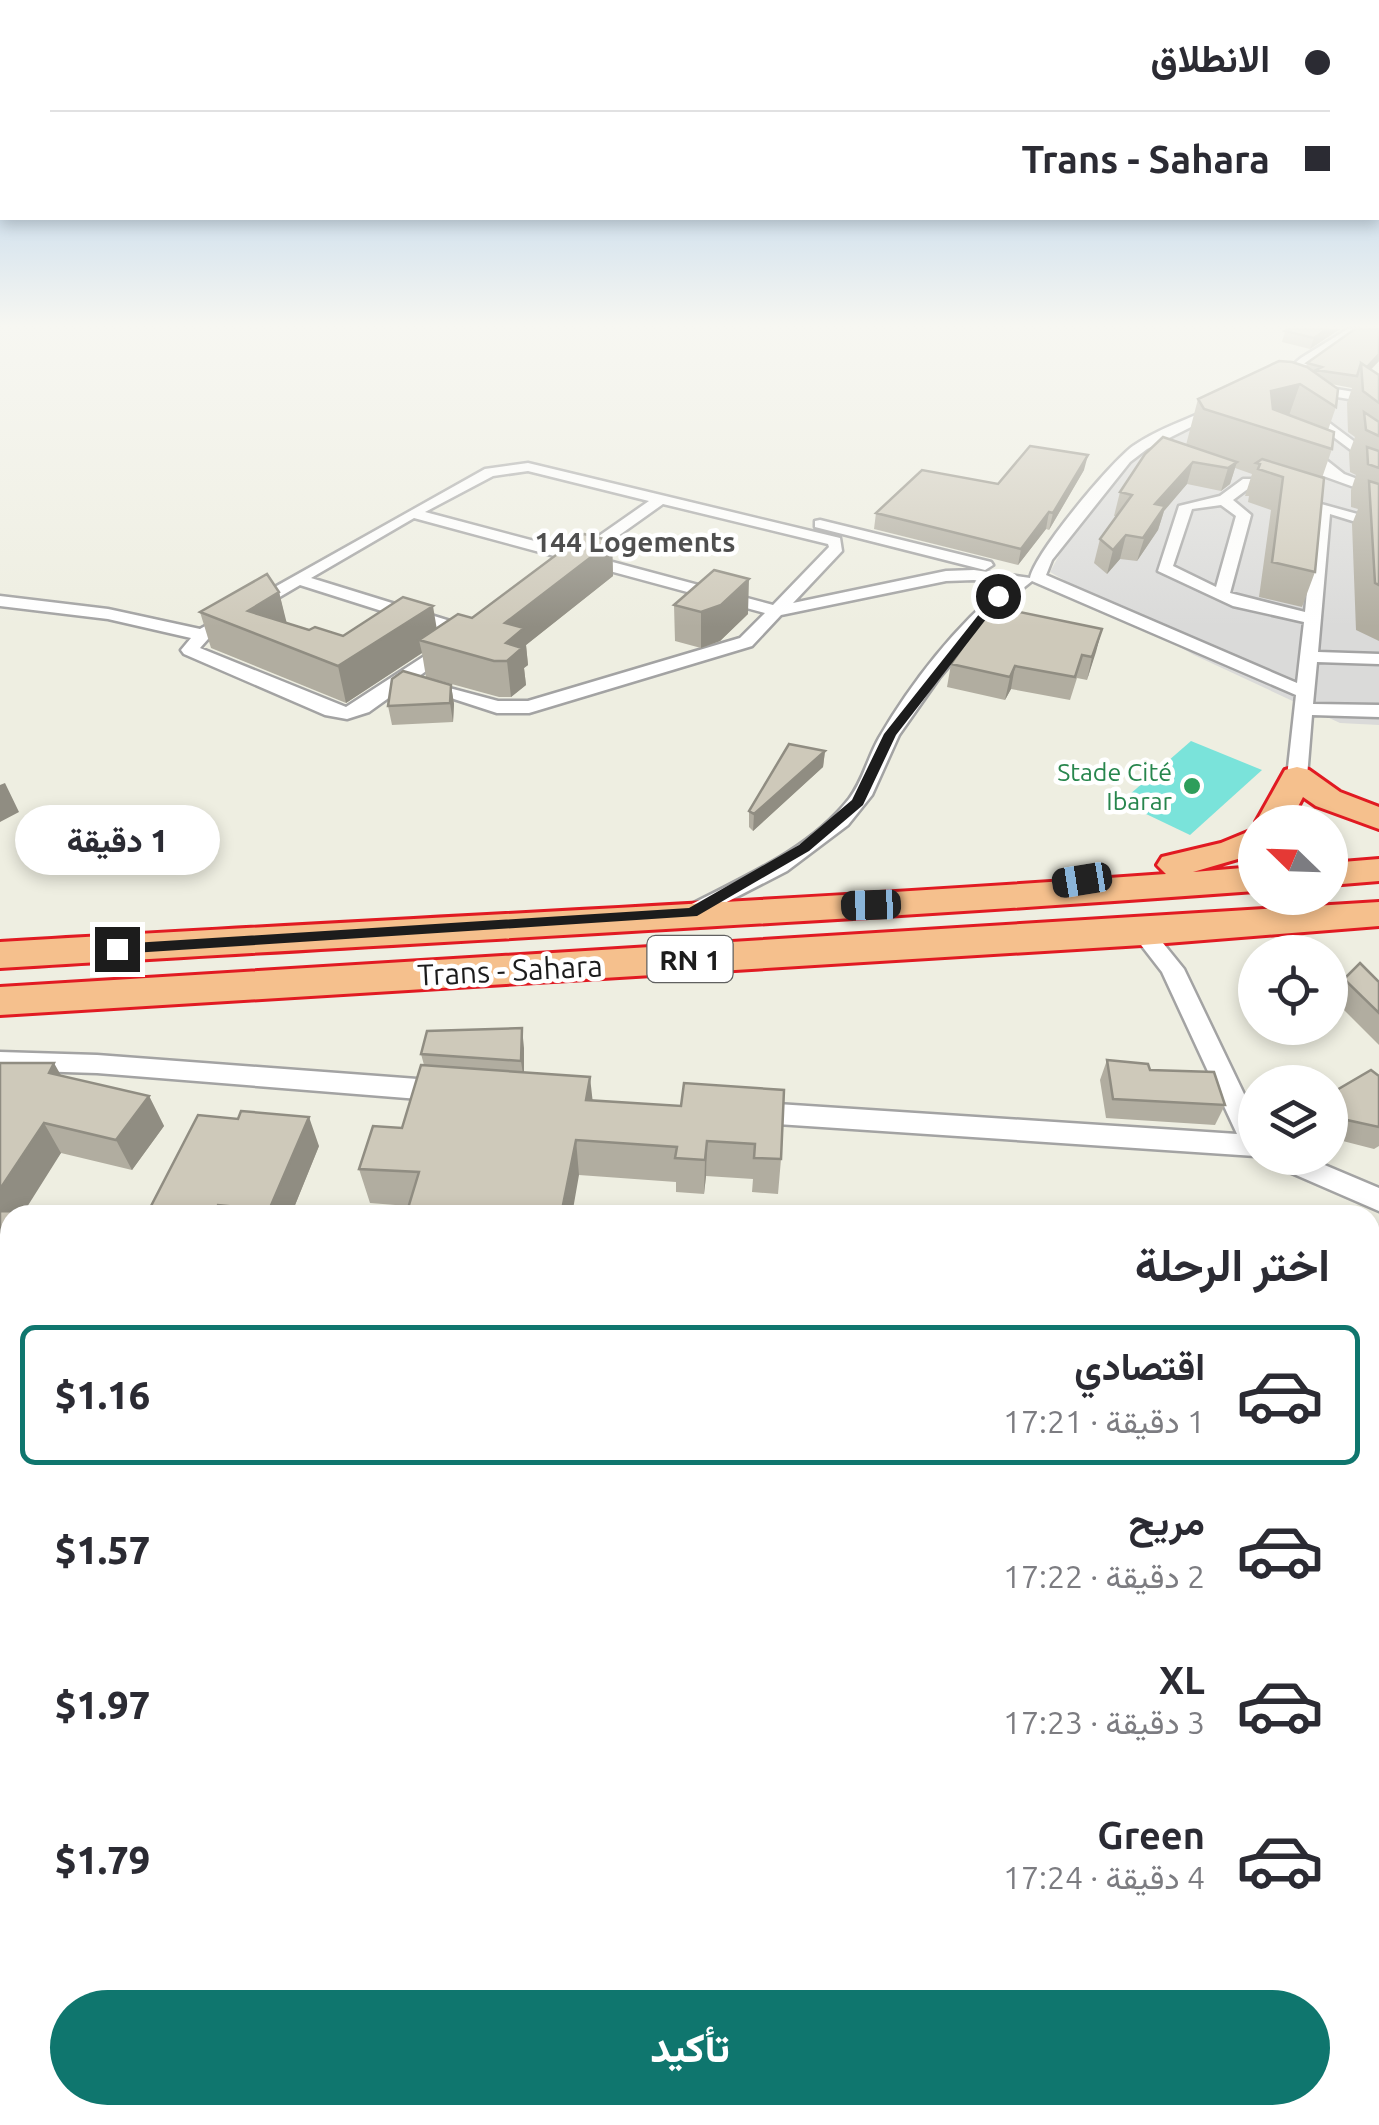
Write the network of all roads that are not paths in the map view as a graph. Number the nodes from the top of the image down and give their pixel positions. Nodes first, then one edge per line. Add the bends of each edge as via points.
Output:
1 (1180, 428) edge
2 (1329, 428) edge
3 (1286, 435) edge
4 (1142, 446) junction
5 (1160, 452) edge
6 (1285, 457) edge
7 (1379, 467) edge
8 (1230, 476) edge
9 (1340, 478) junction
10 (1248, 482) junction
11 (1267, 488) edge
12 (1379, 492) edge
13 (1286, 494) edge
14 (661, 499) junction
15 (1224, 500) junction
16 (1323, 507) junction
17 (412, 513) junction
18 (746, 518) junction
19 (1379, 524) edge
20 (570, 564) junction
21 (298, 579) junction
22 (1033, 581) junction
23 (1221, 596) junction
24 (0, 601) edge
25 (778, 610) junction
26 (1312, 619) junction
27 (202, 635) junction
28 (1309, 657) junction
29 (1379, 659) edge
30 (404, 680) junction
31 (1303, 700) junction
32 (1379, 712) edge
33 (1297, 777) junction
34 (1282, 805) edge
35 (1379, 819) edge
36 (1379, 830) edge
37 (1348, 834) edge
38 (1238, 857) edge
39 (1379, 870) edge
40 (1348, 873) edge
41 (692, 913) junction
42 (1379, 914) edge
43 (1142, 932) junction
44 (0, 955) edge
45 (0, 1001) edge
46 (0, 1061) edge
47 (474, 1093) edge
48 (1238, 1109) edge
49 (728, 1110) edge
50 (1238, 1144) edge
51 (1321, 1175) edge
52 (1379, 1200) edge

1 - 4 street
2 - 7 street
3 - 9 street
4 - 5 street
4 - 22 street via 1112,472
6 - 9 street
8 - 10 street
9 - 12 street
10 - 11 street
10 - 15 street
13 - 16 street
14 - 17 street via 506,467
14 - 18 street
14 - 20 street
15 - 23 street via 1244,515
15 - 23 street via 1186,506 1164,566
16 - 19 street
16 - 26 street
17 - 20 street
17 - 21 street
18 - 22 street via 790,517
18 - 25 street via 835,541 837,548
20 - 25 street
21 - 27 street
21 - 30 street via 478,628
22 - 25 street via 946,576
22 - 31 street
22 - 41 street via 998,596 910,706 858,802 804,848
23 - 26 street
24 - 27 street via 108,614
25 - 30 street via 746,642 529,708 497,708
26 - 28 street
27 - 30 street via 193,654 332,712 363,708
28 - 29 street
28 - 31 street
31 - 32 street
31 - 33 street
33 - 34 highway
33 - 35 highway
36 - 37 highway
38 - 41 highway, Trans - Sahara / RN 1 via 942,902
39 - 40 highway
41 - 44 highway, Trans - Sahara / RN 1
42 - 43 highway, Trans - Sahara / RN 1
43 - 45 highway, Trans - Sahara / RN 1
43 - 48 street via 1172,969
46 - 47 street
49 - 50 street
51 - 52 street

